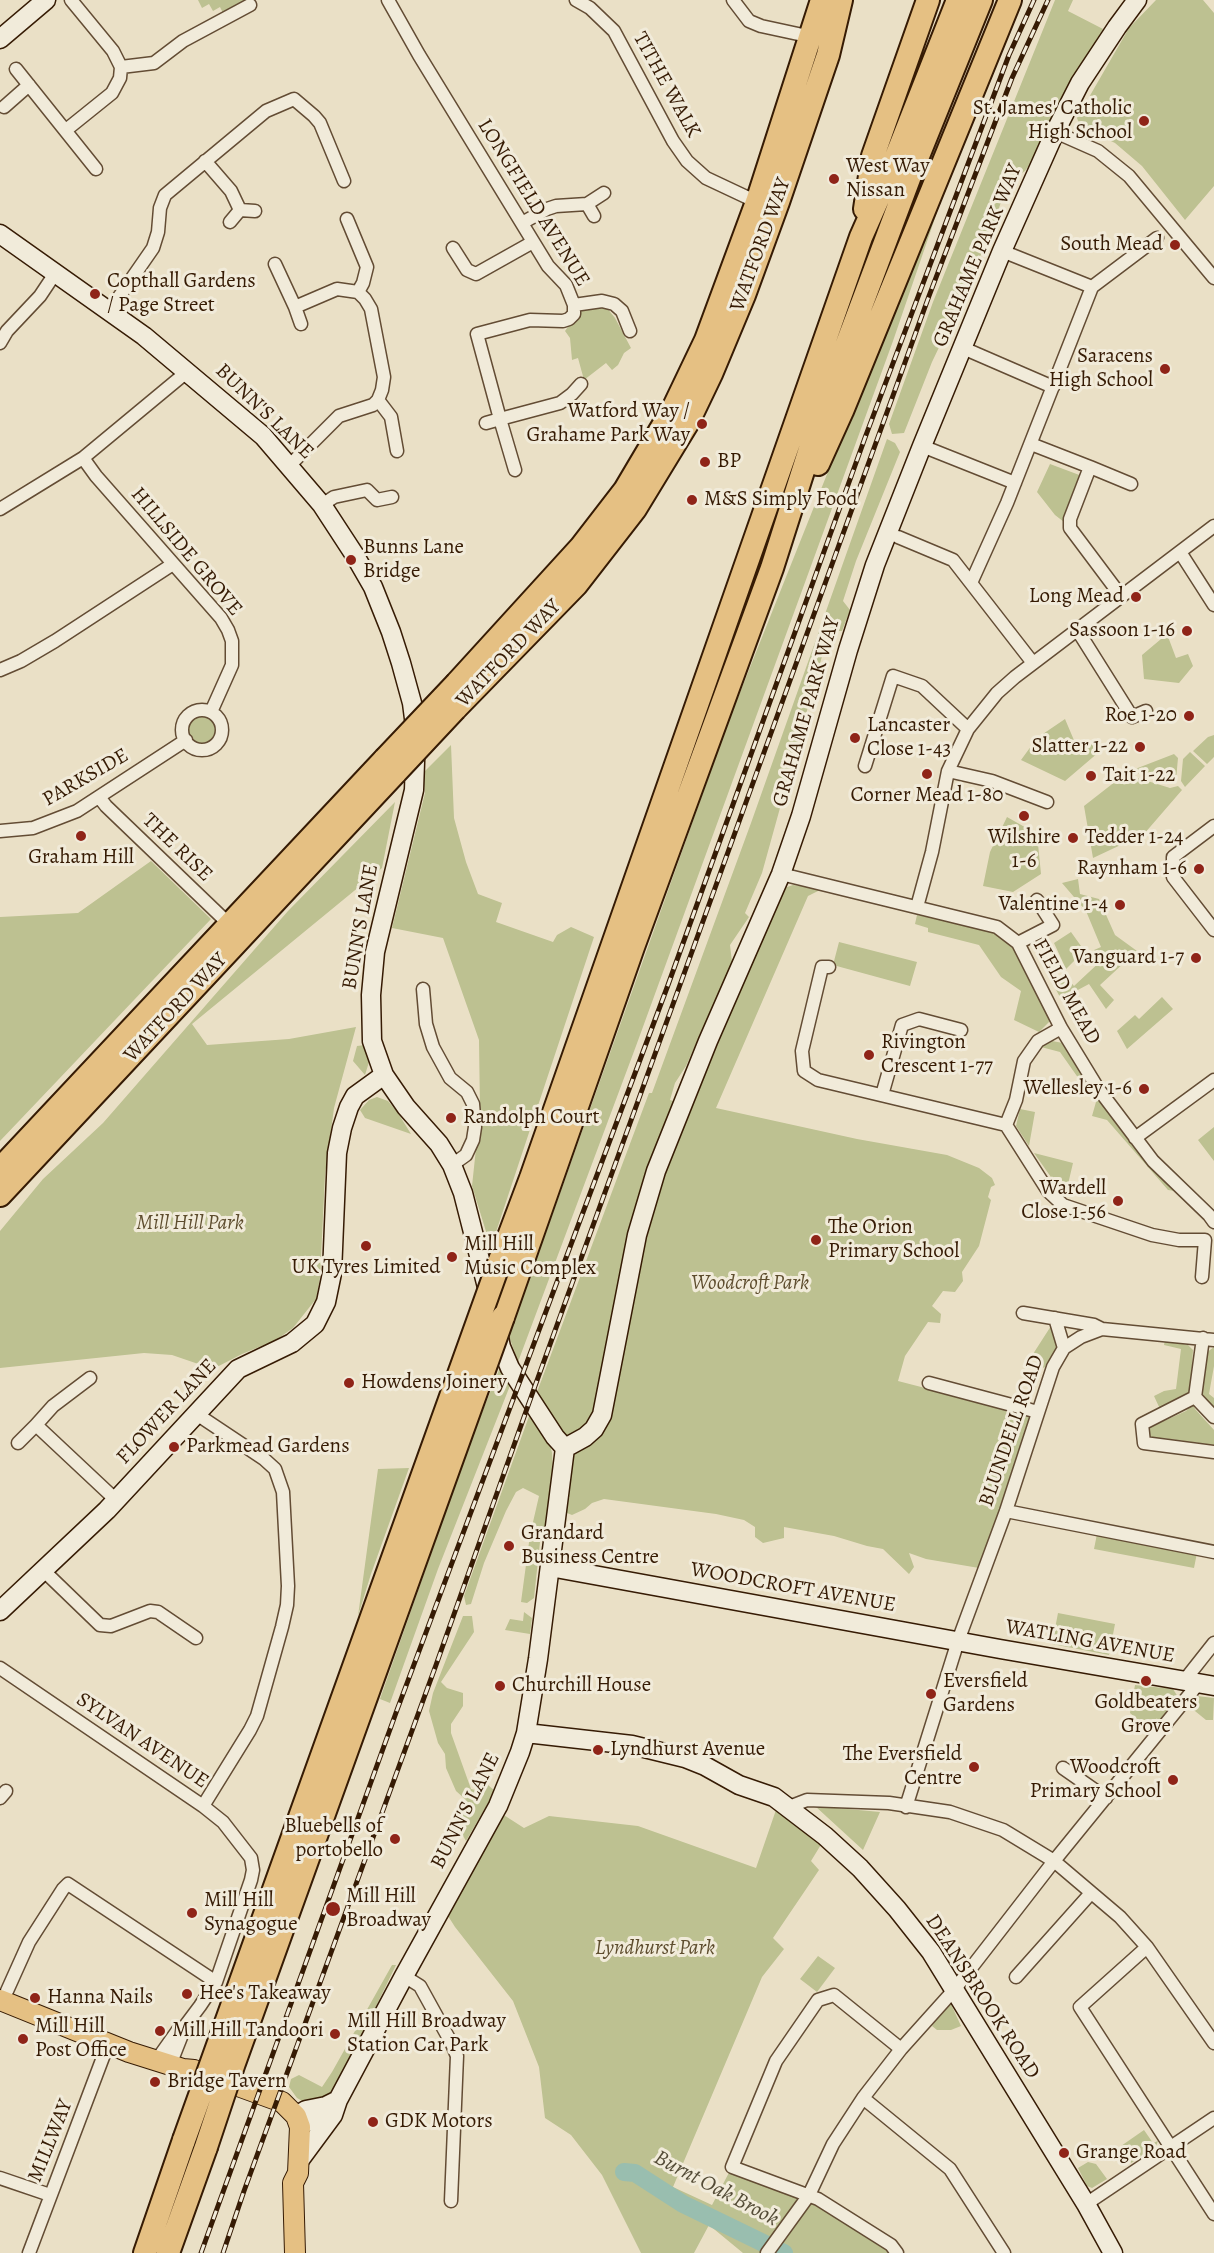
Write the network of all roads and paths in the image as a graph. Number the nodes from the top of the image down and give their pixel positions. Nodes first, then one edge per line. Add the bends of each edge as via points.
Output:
1 (46, 0) edge
2 (71, 0) edge
3 (388, 0) edge
4 (576, 0) edge
5 (733, 0) edge
6 (822, 0) edge
7 (841, 0) edge
8 (928, 0) edge
9 (958, 0) edge
10 (981, 0) edge
11 (1010, 0) edge
12 (1137, 0) edge
13 (250, 5) dead end
14 (812, 37) junction
15 (0, 39) edge
16 (121, 67) junction
17 (16, 69) dead end
18 (29, 85) junction
19 (4, 107) dead end
20 (66, 130) junction
21 (1055, 132) junction
22 (206, 161) junction
23 (96, 168) dead end
24 (344, 181) dead end
25 (604, 193) dead end
26 (757, 202) junction
27 (587, 204) junction
28 (240, 210) junction
29 (255, 211) dead end
30 (594, 216) dead end
31 (347, 219) dead end
32 (230, 222) dead end
33 (522, 223) junction
34 (0, 234) edge
35 (861, 237) junction
36 (1157, 238) dead end
37 (533, 242) junction
38 (453, 248) dead end
39 (1002, 251) junction
40 (275, 264) dead end
41 (56, 272) junction
42 (1214, 278) edge
43 (1092, 287) junction
44 (358, 292) junction
45 (574, 305) junction
46 (295, 307) junction
47 (110, 310) junction
48 (302, 324) dead end
49 (630, 331) dead end
50 (0, 343) edge
51 (963, 348) junction
52 (188, 371) junction
53 (580, 384) dead end
54 (1053, 387) junction
55 (378, 400) junction
56 (500, 419) junction
57 (486, 423) dead end
58 (1031, 444) junction
59 (922, 446) junction
60 (397, 451) dead end
61 (83, 458) junction
62 (290, 465) junction
63 (1090, 467) junction
64 (515, 470) dead end
65 (1015, 483) junction
66 (1131, 484) dead end
67 (392, 497) dead end
68 (322, 505) junction
69 (0, 509) edge
70 (1214, 526) edge
71 (898, 537) dead end
72 (1180, 552) junction
73 (173, 564) junction
74 (772, 568) junction
75 (971, 583) junction
76 (1121, 596) junction
77 (1214, 605) edge
78 (1078, 631) junction
79 (1033, 663) junction
80 (0, 670) edge
81 (1146, 711) dead end
82 (211, 712) junction
83 (968, 729) junction
84 (186, 740) junction
85 (865, 765) dead end
86 (390, 766) junction
87 (948, 771) junction
88 (99, 797) junction
89 (1047, 802) dead end
90 (1214, 826) edge
91 (0, 831) edge
92 (781, 874) junction
93 (1037, 900) dead end
94 (917, 907) junction
95 (230, 925) junction
96 (1214, 930) edge
97 (1018, 944) junction
98 (829, 967) dead end
99 (423, 989) dead end
100 (1061, 1028) junction
101 (962, 1030) dead end
102 (384, 1075) junction
103 (1214, 1080) edge
104 (882, 1095) junction
105 (1006, 1125) junction
106 (1135, 1138) junction
107 (452, 1165) junction
108 (0, 1169) edge
109 (0, 1195) edge
110 (1214, 1222) edge
111 (1202, 1276) dead end
112 (1023, 1313) dead end
113 (1055, 1318) junction
114 (1102, 1329) junction
115 (1209, 1339) edge
116 (1064, 1348) junction
117 (90, 1377) dead end
118 (928, 1383) dead end
119 (1195, 1397) junction
120 (1038, 1412) junction
121 (195, 1413) junction
122 (1214, 1417) edge
123 (36, 1425) junction
124 (18, 1443) dead end
125 (565, 1448) junction
126 (1214, 1452) edge
127 (116, 1500) junction
128 (1005, 1511) junction
129 (1214, 1552) edge
130 (550, 1567) junction
131 (43, 1570) junction
132 (0, 1611) edge
133 (196, 1638) dead end
134 (957, 1641) junction
135 (1214, 1643) edge
136 (0, 1668) edge
137 (1199, 1684) edge
138 (526, 1733) junction
139 (1063, 1768) dead end
140 (1106, 1798) junction
141 (782, 1802) junction
142 (203, 1806) junction
143 (906, 1807) junction
144 (1054, 1861) junction
145 (1091, 1893) junction
146 (1147, 1947) junction
147 (404, 1976) junction
148 (1016, 1977) dead end
149 (216, 1982) junction
150 (954, 1990) junction
151 (4, 1996) edge
152 (1213, 2040) edge
153 (108, 2044) junction
154 (901, 2049) junction
155 (170, 2065) junction
156 (863, 2098) junction
157 (336, 2108) junction
158 (296, 2115) junction
159 (1214, 2118) edge
160 (1171, 2146) junction
161 (298, 2161) junction
162 (0, 2178) edge
163 (293, 2182) junction
164 (50, 2195) junction
165 (809, 2195) junction
166 (451, 2201) dead end
167 (1086, 2204) junction
168 (1214, 2214) edge
169 (29, 2253) edge
170 (145, 2253) edge
171 (168, 2253) edge
172 (295, 2253) edge
173 (767, 2253) edge
174 (897, 2253) edge
175 (1004, 2253) edge
176 (1113, 2253) edge

1 - 15 street
2 - 16 street via 113,51
3 - 33 street, LONGFIELD AVENUE
4 - 26 street, TITHE WALK via 614,31 687,161 706,178
5 - 14 street via 755,24
6 - 14 highway, WATFORD WAY
7 - 86 highway, WATFORD WAY, bridge via 828,55 778,202 711,374 688,422 635,509 576,585 454,709
8 - 35 highway via 873,156
9 - 35 highway
10 - 74 highway via 825,402
11 - 74 highway via 842,411
12 - 21 street, GRAHAME PARK WAY via 1080,83
13 - 16 street via 183,41 154,63
14 - 26 highway, WATFORD WAY
16 - 20 street via 112,93
17 - 18 street
18 - 19 street
18 - 20 street
20 - 23 street
21 - 39 street, GRAHAME PARK WAY
21 - 42 street via 1098,151 1129,176
22 - 24 street via 266,111 294,99 320,123
22 - 28 street via 231,191
22 - 47 street via 165,195 153,248
25 - 27 street
26 - 86 highway, WATFORD WAY, bridge via 706,340 673,409 625,490 581,548 457,683
27 - 30 street
27 - 33 street via 556,206
28 - 29 street
28 - 32 street
31 - 44 street via 367,267
33 - 37 street, LONGFIELD AVENUE
34 - 41 street, BUNN'S LANE
35 - 170 highway, bridge via 531,1178
36 - 43 street
37 - 38 street via 476,274 467,270
37 - 45 street, LONGFIELD AVENUE via 566,285
39 - 43 street
39 - 51 street, GRAHAME PARK WAY
40 - 46 street
41 - 47 street, BUNN'S LANE
41 - 50 street
43 - 54 street
44 - 46 street via 338,289
44 - 55 street via 371,309 376,332 384,376
45 - 49 street via 602,301 614,304 622,311
45 - 56 street, LONGFIELD AVENUE via 574,314 563,321 530,320 477,334
46 - 48 street
47 - 52 street, BUNN'S LANE
51 - 54 street
51 - 59 street, GRAHAME PARK WAY
52 - 61 street
52 - 62 street, BUNN'S LANE via 263,436
53 - 56 street via 560,403
54 - 58 street
55 - 60 street via 391,417
55 - 62 street via 334,420
56 - 57 street
56 - 64 street
58 - 63 street
58 - 65 street
59 - 65 street
59 - 92 street, GRAHAME PARK WAY via 875,565
61 - 69 street
61 - 73 street, HILLSIDE GROVE
62 - 68 street, BUNN'S LANE
63 - 66 street
63 - 76 street via 1070,528
65 - 75 street
67 - 68 street via 378,500 367,490 334,497
68 - 102 street, BUNN'S LANE via 377,596 401,663 416,734 414,790 375,952 370,995 372,1041
70 - 72 street
71 - 75 street via 954,560
72 - 76 street
72 - 77 street
73 - 80 street via 55,641
73 - 82 street, HILLSIDE GROVE via 221,618 232,641 232,665
74 - 171 highway, bridge
75 - 79 street
76 - 78 street
78 - 79 street
78 - 81 street via 1132,717
79 - 83 street via 997,693
82 - 84 street via 200,710 186,718
82 - 84 street via 220,721 219,740 202,749
83 - 85 street via 922,687 892,676
83 - 87 street
84 - 88 street, PARKSIDE
86 - 95 highway, WATFORD WAY
86 - 109 highway, WATFORD WAY
87 - 89 street via 992,781
87 - 94 street
88 - 91 street, PARKSIDE via 52,822
88 - 95 street, THE RISE
90 - 96 street via 1173,857 1173,877
92 - 94 street, FIELD MEAD
92 - 125 street, GRAHAME PARK WAY via 656,1171 637,1235 602,1415 594,1429
93 - 97 street via 1053,925
94 - 97 street, FIELD MEAD via 997,927
95 - 108 highway, WATFORD WAY
97 - 100 street, FIELD MEAD
98 - 104 street via 822,967 802,1051 804,1071 818,1080
99 - 107 street via 433,1047 450,1078 467,1092 473,1104 473,1140 466,1155
100 - 105 street via 1038,1041 1024,1061
100 - 106 street, FIELD MEAD
101 - 104 street via 919,1019 902,1025
102 - 107 street, BUNN'S LANE
102 - 121 street, FLOWER LANE via 355,1096 342,1128 337,1153 332,1273 318,1319 292,1343 238,1369
103 - 106 street
104 - 105 street
105 - 111 street via 1048,1191 1063,1204 1152,1235 1205,1240
106 - 110 street, FIELD MEAD
107 - 125 street, BUNN'S LANE via 476,1238 501,1347 510,1368
112 - 113 street
113 - 114 street
113 - 116 street
114 - 115 street, BLUNDELL ROAD
114 - 116 street, BLUNDELL ROAD
115 - 119 street
116 - 120 street, BLUNDELL ROAD via 1053,1367
117 - 123 street
118 - 120 street
119 - 122 street
119 - 126 street via 1142,1424 1144,1443
120 - 128 street, BLUNDELL ROAD
121 - 127 street, FLOWER LANE
121 - 142 street via 275,1469 283,1492 288,1586 287,1605 257,1716
123 - 124 street
123 - 127 street
125 - 130 street, BUNN'S LANE
127 - 131 street, FLOWER LANE
128 - 129 street
128 - 134 street, BLUNDELL ROAD
130 - 134 street, WOODCROFT AVENUE
130 - 138 street, BUNN'S LANE
131 - 132 street, FLOWER LANE
131 - 133 street via 100,1625 123,1623 142,1612 158,1612
134 - 137 street, WATLING AVENUE
134 - 143 street
135 - 137 street
136 - 142 street, SYLVAN AVENUE
137 - 140 street
138 - 141 street via 632,1744 685,1758
138 - 147 street, BUNN'S LANE via 498,1806
139 - 140 street
140 - 144 street
141 - 143 street via 889,1803
141 - 150 street, DEANSBROOK ROAD via 875,1884 931,1952
142 - 149 street, SYLVAN AVENUE via 223,1822 250,1858 253,1870
143 - 144 street via 950,1812 1003,1830
144 - 145 street
144 - 150 street
145 - 146 street
145 - 148 street
146 - 152 street
146 - 160 street via 1080,2007
147 - 157 street, BUNN'S LANE
147 - 166 street via 420,1986 457,2056
149 - 151 street via 68,1884 29,1942
149 - 155 street via 185,2026
150 - 154 street
150 - 167 street, DEANSBROOK ROAD
151 - 153 main road
153 - 155 main road
153 - 164 street, MILLWAY
154 - 156 street
154 - 165 street via 834,1995 818,2000 776,2061 732,2167
155 - 158 main road via 282,2102
156 - 165 street via 833,2144
156 - 175 street via 950,2169
157 - 158 street via 307,2121
157 - 161 street, BUNN'S LANE
158 - 161 main road via 300,2127
158 - 163 main road via 290,2128 288,2172
159 - 160 street
160 - 167 street
160 - 168 street
161 - 163 main road
162 - 164 street
163 - 172 main road
164 - 169 street, MILLWAY
165 - 173 street
165 - 174 street via 891,2245
167 - 176 street, DEANSBROOK ROAD

